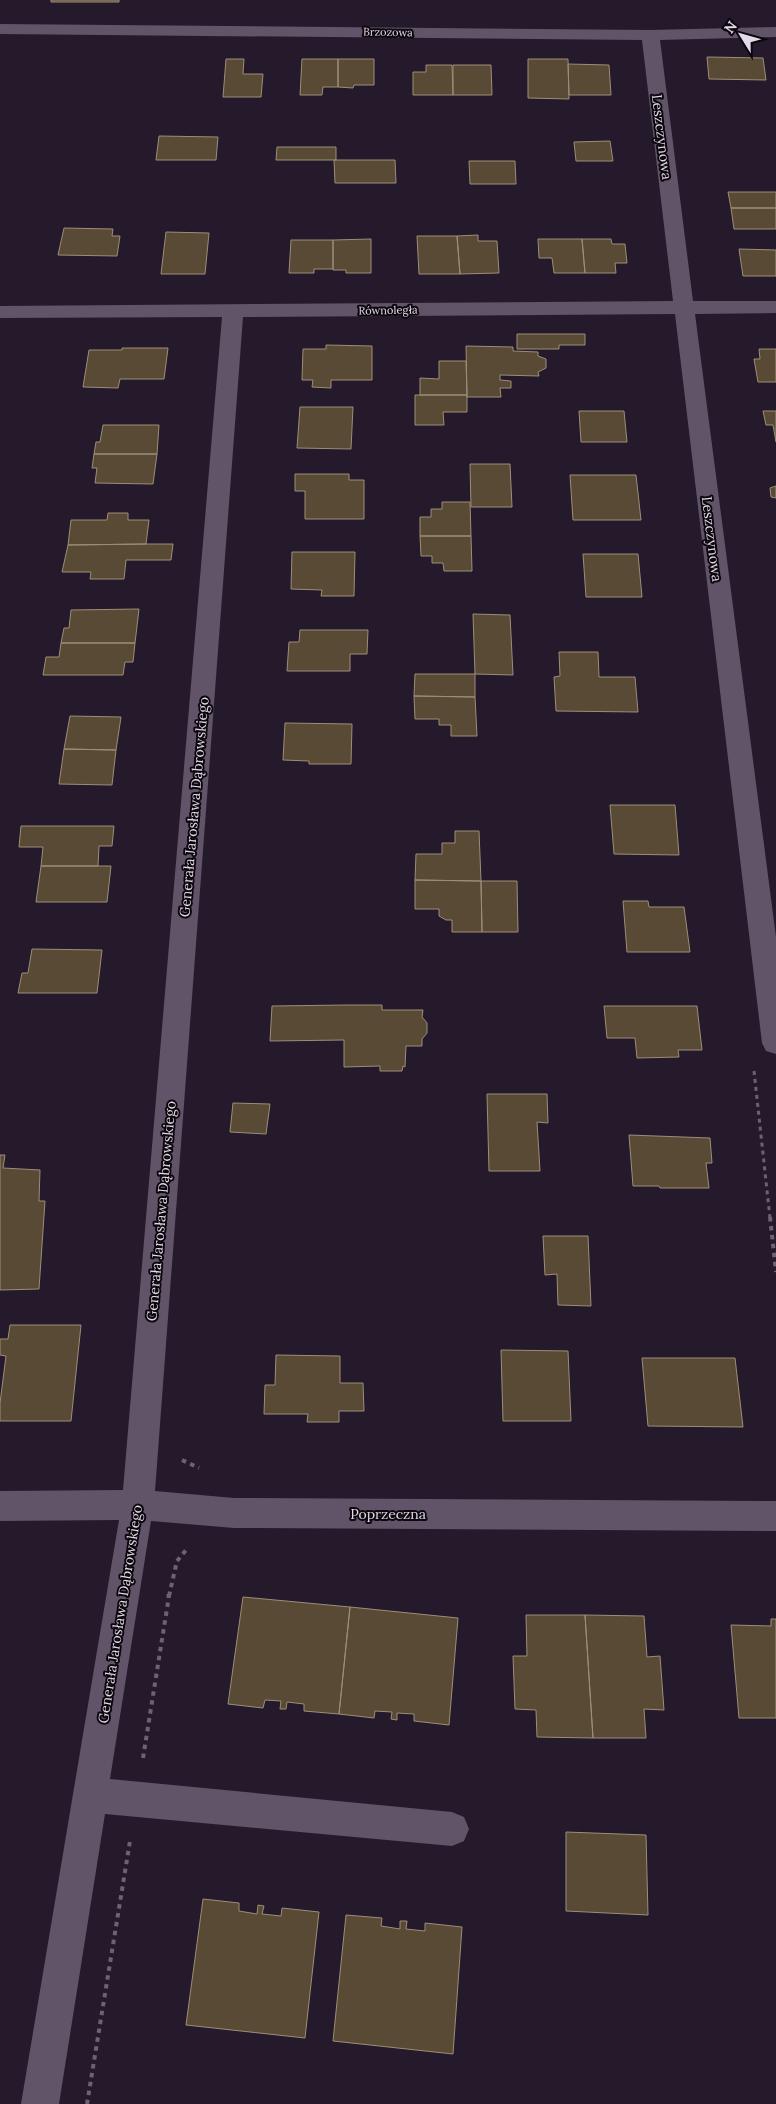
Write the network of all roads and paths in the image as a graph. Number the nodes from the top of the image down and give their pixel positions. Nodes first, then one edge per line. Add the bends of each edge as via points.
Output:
1 (0, 29) edge
2 (776, 32) edge
3 (650, 35) junction
4 (683, 307) junction
5 (776, 307) edge
6 (0, 312) edge
7 (233, 312) junction
8 (776, 1043) edge
9 (138, 1505) junction
10 (0, 1506) edge
11 (776, 1516) edge
12 (90, 1795) junction
13 (452, 1829) dead end
14 (40, 2104) edge

1 - 3 street, Brzozowa
2 - 3 street, Brzozowa
3 - 4 street, Leszczynowa
4 - 5 street, Równoległa
4 - 7 street, Równoległa
4 - 8 street, Leszczynowa
6 - 7 street, Równoległa
7 - 9 street, Generała Jarosława Dąbrowskiego
9 - 10 street, Poprzeczna
9 - 11 street, Poprzeczna via 234,1513
9 - 12 street, Generała Jarosława Dąbrowskiego
12 - 13 street
12 - 14 street, Generała Jarosława Dąbrowskiego

